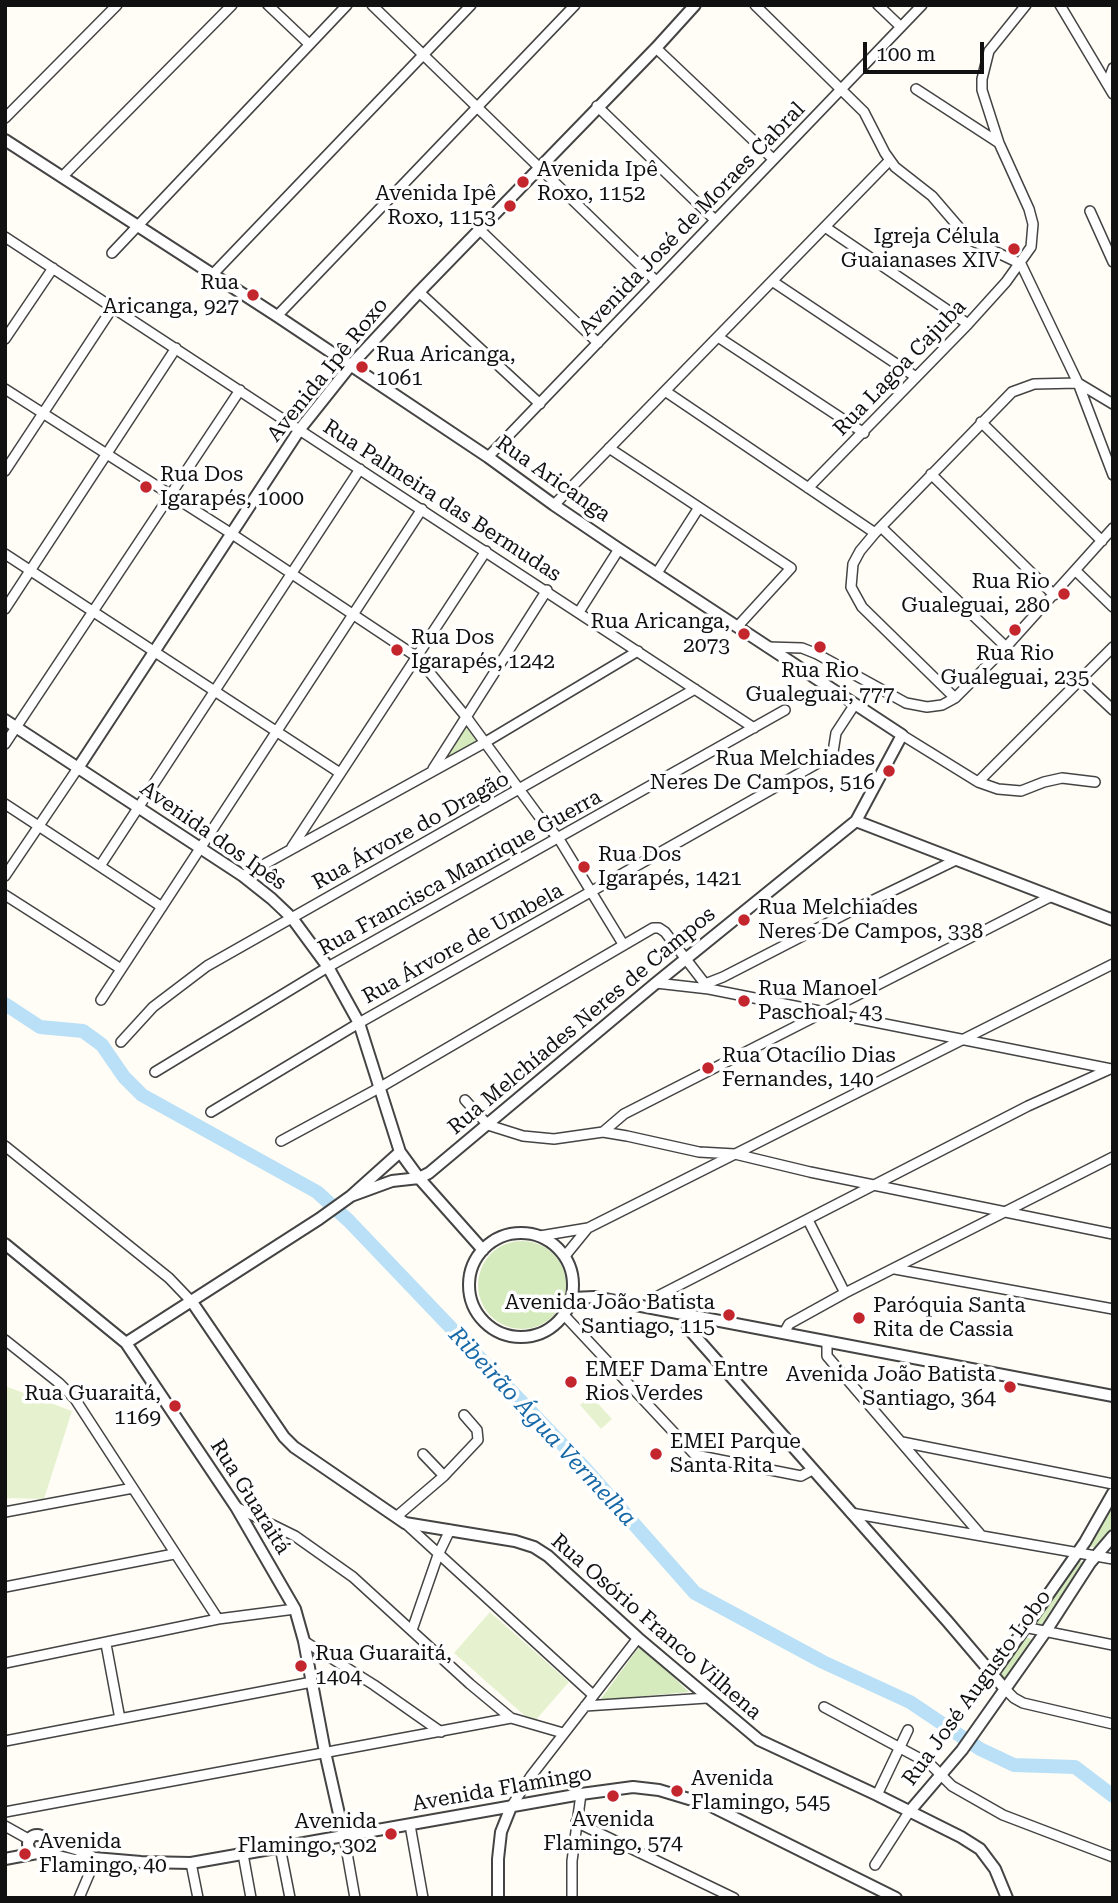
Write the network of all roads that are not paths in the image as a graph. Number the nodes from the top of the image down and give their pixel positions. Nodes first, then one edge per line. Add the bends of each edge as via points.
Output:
1 (117, 5) edge
2 (232, 5) edge
3 (268, 5) edge
4 (346, 5) edge
5 (372, 5) edge
6 (471, 5) edge
7 (575, 5) edge
8 (695, 5) edge
9 (755, 5) edge
10 (878, 5) edge
11 (922, 5) edge
12 (1026, 5) edge
13 (1060, 5) edge
14 (901, 27) junction
15 (309, 44) junction
16 (656, 48) junction
17 (423, 56) junction
18 (1113, 68) edge
19 (1107, 84) junction
20 (841, 88) junction
21 (916, 89) dead end
22 (1113, 94) edge
23 (597, 106) junction
24 (476, 108) junction
25 (5, 118) edge
26 (5, 140) edge
27 (999, 143) junction
28 (773, 159) junction
29 (890, 161) junction
30 (538, 168) junction
31 (62, 177) junction
32 (1090, 211) dead end
33 (715, 220) junction
34 (138, 225) junction
35 (825, 227) junction
36 (480, 230) junction
37 (5, 237) edge
38 (112, 253) dead end
39 (1113, 262) edge
40 (1021, 264) junction
41 (52, 268) junction
42 (213, 274) junction
43 (656, 281) junction
44 (772, 281) junction
45 (419, 292) junction
46 (113, 307) junction
47 (277, 316) junction
48 (968, 324) junction
49 (718, 337) junction
50 (5, 339) edge
51 (598, 343) junction
52 (176, 348) junction
53 (351, 365) junction
54 (916, 377) junction
55 (1078, 383) junction
56 (5, 389) edge
57 (240, 390) junction
58 (664, 391) junction
59 (540, 404) junction
60 (1113, 404) edge
61 (43, 412) junction
62 (981, 422) junction
63 (300, 429) junction
64 (864, 433) junction
65 (609, 448) junction
66 (107, 454) junction
67 (488, 457) junction
68 (360, 469) junction
69 (5, 471) edge
70 (931, 474) junction
71 (1113, 475) edge
72 (808, 488) junction
73 (169, 494) junction
74 (554, 505) junction
75 (422, 509) junction
76 (698, 509) junction
77 (1113, 528) edge
78 (878, 530) junction
79 (232, 534) junction
80 (1102, 541) junction
81 (619, 549) junction
82 (486, 551) junction
83 (5, 554) edge
84 (30, 570) junction
85 (1076, 571) junction
86 (657, 573) junction
87 (292, 575) junction
88 (547, 590) junction
89 (1054, 595) junction
90 (1113, 607) edge
91 (5, 608) edge
92 (92, 611) junction
93 (579, 612) junction
94 (353, 614) junction
95 (737, 626) junction
96 (767, 647) junction
97 (1006, 647) junction
98 (1113, 647) edge
99 (155, 650) junction
100 (638, 651) junction
101 (416, 657) junction
102 (1081, 680) junction
103 (216, 690) junction
104 (695, 690) junction
105 (955, 698) junction
106 (855, 704) junction
107 (785, 710) dead end
108 (1113, 710) edge
109 (467, 718) junction
110 (5, 720) edge
111 (16, 727) junction
112 (754, 728) junction
113 (276, 732) junction
114 (902, 735) junction
115 (484, 743) junction
116 (5, 744) edge
117 (78, 768) junction
118 (431, 772) junction
119 (340, 773) junction
120 (978, 782) junction
121 (1095, 782) dead end
122 (519, 790) junction
123 (5, 804) edge
124 (138, 808) junction
125 (856, 821) junction
126 (39, 824) junction
127 (559, 839) junction
128 (201, 847) junction
129 (291, 848) junction
130 (956, 860) junction
131 (100, 866) junction
132 (5, 876) edge
133 (243, 876) junction
134 (592, 891) junction
135 (5, 895) edge
136 (1052, 896) junction
137 (162, 907) junction
138 (292, 918) junction
139 (1113, 920) edge
140 (624, 944) junction
141 (687, 959) junction
142 (1113, 964) edge
143 (328, 967) junction
144 (121, 970) junction
145 (656, 983) junction
146 (707, 986) junction
147 (101, 1000) dead end
148 (824, 1012) junction
149 (359, 1023) junction
150 (959, 1041) junction
151 (121, 1042) dead end
152 (1111, 1069) edge
153 (155, 1072) dead end
154 (379, 1088) junction
155 (465, 1100) dead end
156 (211, 1112) dead end
157 (488, 1125) junction
158 (603, 1132) junction
159 (281, 1141) dead end
160 (5, 1146) edge
161 (400, 1152) junction
162 (735, 1154) junction
163 (1113, 1157) edge
164 (407, 1164) junction
165 (419, 1178) junction
166 (874, 1184) junction
167 (366, 1191) junction
168 (1035, 1196) junction
169 (350, 1197) junction
170 (973, 1205) junction
171 (1004, 1211) junction
172 (1034, 1217) junction
173 (808, 1220) junction
174 (976, 1225) junction
175 (588, 1227) junction
176 (1113, 1234) edge
177 (540, 1236) junction
178 (5, 1244) edge
179 (483, 1250) junction
180 (920, 1254) junction
181 (565, 1256) junction
182 (895, 1269) junction
183 (931, 1274) junction
184 (573, 1279) junction
185 (845, 1293) junction
186 (594, 1297) junction
187 (572, 1298) junction
188 (192, 1302) junction
189 (651, 1308) junction
190 (1113, 1309) edge
191 (564, 1315) junction
192 (686, 1315) junction
193 (784, 1333) junction
194 (827, 1342) junction
195 (6, 1343) edge
196 (126, 1343) junction
197 (1113, 1396) edge
198 (464, 1415) dead end
199 (902, 1442) junction
200 (423, 1454) dead end
201 (811, 1470) junction
202 (444, 1476) junction
203 (1113, 1484) edge
204 (132, 1488) junction
205 (1113, 1493) edge
206 (236, 1507) junction
207 (5, 1513) edge
208 (851, 1513) junction
209 (401, 1520) junction
210 (450, 1530) junction
211 (980, 1534) junction
212 (1113, 1536) edge
213 (1076, 1552) junction
214 (174, 1553) junction
215 (438, 1555) junction
216 (1097, 1556) junction
217 (1113, 1559) edge
218 (5, 1587) edge
219 (295, 1609) junction
220 (218, 1619) junction
221 (1024, 1627) junction
222 (412, 1630) junction
223 (1046, 1631) junction
224 (638, 1637) junction
225 (304, 1641) junction
226 (106, 1644) junction
227 (1113, 1645) edge
228 (5, 1663) edge
229 (992, 1675) junction
230 (312, 1682) junction
231 (1005, 1689) junction
232 (593, 1695) junction
233 (707, 1698) junction
234 (585, 1706) junction
235 (824, 1706) dead end
236 (511, 1718) junction
237 (120, 1719) junction
238 (1113, 1724) edge
239 (908, 1730) dead end
240 (441, 1732) junction
241 (563, 1733) junction
242 (5, 1741) edge
243 (900, 1747) junction
244 (325, 1752) junction
245 (940, 1775) junction
246 (581, 1794) junction
247 (877, 1796) junction
248 (511, 1807) junction
249 (5, 1812) edge
250 (909, 1812) junction
251 (576, 1822) junction
252 (410, 1825) junction
253 (5, 1826) edge
254 (344, 1836) junction
255 (280, 1847) junction
256 (34, 1848) junction
257 (243, 1854) junction
258 (1113, 1857) edge
259 (95, 1858) junction
260 (6, 1859) edge
261 (191, 1863) junction
262 (876, 1865) dead end
263 (79, 1898) edge
264 (198, 1898) edge
265 (251, 1898) edge
266 (290, 1898) edge
267 (355, 1898) edge
268 (423, 1898) edge
269 (498, 1898) edge
270 (572, 1898) edge
271 (734, 1898) edge
272 (896, 1898) edge
273 (1007, 1898) edge

1 - 25 street
2 - 31 street
3 - 15 street
4 - 15 street
5 - 17 street
6 - 17 street
7 - 24 street
8 - 16 street, Avenida Ipê Roxo
9 - 20 street
10 - 14 street
11 - 14 street, Avenida José de Moraes Cabral
12 - 27 street, Rua Lagoa Cajuba via 996,39 984,63 982,90
13 - 19 street
14 - 20 street, Avenida José de Moraes Cabral
15 - 34 street
16 - 23 street, Avenida Ipê Roxo
16 - 28 street
17 - 24 street
17 - 42 street
18 - 19 street
19 - 22 street
20 - 28 street, Avenida José de Moraes Cabral
20 - 29 street via 864,112
21 - 27 street
23 - 30 street, Avenida Ipê Roxo
23 - 33 street
24 - 30 street
24 - 47 street
26 - 31 street, Rua Aricanga
27 - 40 street, Rua Lagoa Cajuba via 1033,224 1031,247
28 - 33 street, Avenida José de Moraes Cabral
29 - 35 street
29 - 40 street via 932,196 970,239
30 - 36 street, Avenida Ipê Roxo
30 - 43 street
31 - 34 street, Rua Aricanga
32 - 39 street
33 - 43 street, Avenida José de Moraes Cabral
34 - 38 street
34 - 42 street, Rua Aricanga
35 - 44 street
35 - 48 street
36 - 45 street, Avenida Ipê Roxo
36 - 51 street
37 - 41 street, Rua Palmeira das Bermudas
40 - 48 street, Rua Lagoa Cajuba
40 - 55 street
41 - 46 street, Rua Palmeira das Bermudas
41 - 50 street
42 - 47 street, Rua Aricanga
43 - 51 street, Avenida José de Moraes Cabral
44 - 49 street
44 - 54 street
45 - 53 street, Avenida Ipê Roxo
45 - 59 street
46 - 52 street, Rua Palmeira das Bermudas
46 - 61 street
47 - 53 street, Rua Aricanga
48 - 54 street, Rua Lagoa Cajuba
49 - 58 street
49 - 64 street
51 - 59 street, Avenida José de Moraes Cabral
52 - 57 street, Rua Palmeira das Bermudas
52 - 66 street
53 - 63 street, Avenida Ipê Roxo
53 - 67 street, Rua Aricanga
54 - 64 street, Rua Lagoa Cajuba
55 - 60 street
55 - 62 street via 1022,387
55 - 71 street
56 - 61 street
57 - 63 street, Rua Palmeira das Bermudas
57 - 73 street
58 - 65 street
58 - 72 street
59 - 67 street, Avenida José de Moraes Cabral
61 - 66 street
61 - 69 street
62 - 70 street
62 - 80 street
63 - 68 street, Rua Palmeira das Bermudas
63 - 79 street, Avenida Ipê Roxo
64 - 72 street, Rua Lagoa Cajuba
65 - 74 street
65 - 76 street
66 - 73 street
66 - 84 street
67 - 74 street, Rua Aricanga
68 - 75 street, Rua Palmeira das Bermudas
68 - 87 street
70 - 78 street
70 - 89 street
72 - 78 street
73 - 79 street
73 - 92 street
74 - 81 street, Rua Aricanga
75 - 82 street, Rua Palmeira das Bermudas
75 - 94 street
76 - 86 street
76 - 95 street via 792,568
77 - 80 street
78 - 97 street
78 - 105 street via 853,564 854,596
79 - 87 street
79 - 99 street, Avenida Ipê Roxo
80 - 85 street
81 - 86 street, Rua Aricanga
81 - 93 street
82 - 88 street, Rua Palmeira das Bermudas
82 - 101 street
83 - 84 street
84 - 91 street
84 - 92 street
85 - 89 street
85 - 90 street
86 - 95 street, Rua Aricanga
87 - 94 street
87 - 103 street
88 - 93 street, Rua Palmeira das Bermudas
88 - 109 street
89 - 97 street
92 - 99 street
92 - 111 street
93 - 100 street, Rua Palmeira das Bermudas
94 - 101 street
94 - 113 street
95 - 96 street, Rua Aricanga
96 - 105 street via 817,654 915,705 935,706
96 - 106 street, Rua Aricanga
97 - 105 street
98 - 102 street
99 - 103 street
99 - 117 street, Avenida Ipê Roxo
100 - 104 street, Rua Palmeira das Bermudas
100 - 115 street
101 - 109 street
101 - 119 street
102 - 108 street
102 - 120 street
103 - 113 street
103 - 124 street
104 - 112 street, Rua Palmeira das Bermudas
104 - 122 street, Rua Árvore do Dragão
106 - 114 street, Rua Aricanga
106 - 134 street, Rua Árvore de Umbela via 836,733 831,755
107 - 112 street, Rua Francisca Manrique Guerra
109 - 115 street
109 - 118 street
110 - 111 street, Avenida dos Ipês
111 - 116 street
111 - 117 street, Avenida dos Ipês
112 - 127 street, Rua Francisca Manrique Guerra
113 - 119 street
113 - 128 street
114 - 120 street, Rua Aricanga
114 - 125 street, Rua Melchíades Neres de Campos
115 - 118 street
115 - 122 street
117 - 124 street, Avenida dos Ipês
117 - 126 street, Avenida Ipê Roxo
118 - 129 street
119 - 129 street
120 - 121 street, Rua Aricanga via 1015,792 1062,778
122 - 127 street
122 - 138 street, Rua Árvore do Dragão
123 - 126 street
124 - 128 street, Avenida dos Ipês
124 - 131 street
125 - 130 street
125 - 141 street, Rua Melchíades Neres de Campos
126 - 131 street
126 - 132 street, Avenida Ipê Roxo
127 - 134 street
127 - 143 street, Rua Francisca Manrique Guerra
128 - 133 street, Avenida dos Ipês
128 - 137 street
129 - 133 street
130 - 136 street
130 - 146 street
131 - 137 street
133 - 138 street, Avenida dos Ipês
134 - 140 street
134 - 149 street, Rua Árvore de Umbela
135 - 144 street
136 - 139 street
136 - 148 street
137 - 144 street
138 - 143 street, Avenida dos Ipês
138 - 151 street, Rua Árvore do Dragão via 179,985
140 - 141 street via 659,928
140 - 154 street
141 - 145 street, Rua Melchíades Neres de Campos
141 - 146 street
142 - 150 street
143 - 149 street, Avenida dos Ipês
143 - 153 street, Rua Francisca Manrique Guerra
144 - 147 street
145 - 146 street
145 - 157 street, Rua Melchíades Neres de Campos
146 - 148 street
148 - 150 street
148 - 158 street via 624,1114
149 - 154 street, Avenida dos Ipês
149 - 156 street, Rua Árvore de Umbela
150 - 152 street
150 - 162 street
152 - 166 street
154 - 159 street
154 - 161 street, Avenida dos Ipês
155 - 157 street
157 - 158 street via 536,1138
157 - 165 street, Rua Melchíades Neres de Campos
158 - 162 street via 699,1152
160 - 188 street, Rua Osório Franco Vilhena via 169,1278
161 - 164 street, Avenida dos Ipês
161 - 169 street
162 - 166 street
162 - 175 street
163 - 168 street
164 - 165 street, Avenida dos Ipês
164 - 167 street
165 - 167 street via 391,1181
165 - 179 street, Avenida dos Ipês
166 - 170 street
166 - 173 street
167 - 169 street
168 - 171 street
168 - 172 street
169 - 188 street
170 - 171 street
170 - 174 street
171 - 172 street
171 - 174 street
172 - 176 street
173 - 185 street
173 - 189 street via 658,1296
174 - 180 street
175 - 177 street
175 - 181 street
177 - 179 street via 504,1236
177 - 181 street
178 - 196 street, Rua Guaraitá
179 - 191 street via 475,1261 469,1289 479,1316 489,1326 508,1336 529,1337 555,1326
180 - 182 street
180 - 183 street
181 - 184 street
182 - 183 street
182 - 185 street
183 - 190 street
184 - 186 street
184 - 187 street
185 - 193 street via 789,1324
186 - 187 street
186 - 189 street
187 - 191 street
188 - 196 street
188 - 209 street, Rua Osório Franco Vilhena via 284,1437
189 - 192 street
191 - 201 street via 699,1458 801,1476
192 - 193 street
192 - 201 street via 688,1328
193 - 194 street
194 - 197 street
194 - 199 street via 827,1356
195 - 204 street via 75,1399
196 - 206 street, Rua Guaraitá
198 - 202 street via 477,1430 478,1440
199 - 203 street
199 - 211 street
200 - 202 street
201 - 208 street
202 - 209 street
204 - 207 street
204 - 214 street
205 - 213 street, Rua José Augusto Lobo
206 - 219 street, Rua Guaraitá
206 - 222 street via 295,1536 340,1567
208 - 211 street
208 - 229 street
209 - 210 street, Rua Osório Franco Vilhena
209 - 215 street
210 - 215 street
210 - 224 street, Rua Osório Franco Vilhena via 534,1547
211 - 213 street
212 - 216 street, Rua José Augusto Lobo
213 - 216 street
213 - 221 street, Rua José Augusto Lobo
214 - 218 street
214 - 220 street
215 - 222 street
215 - 232 street
216 - 217 street
216 - 223 street, Rua José Augusto Lobo
219 - 220 street
219 - 225 street, Rua Guaraitá
220 - 226 street
221 - 223 street
221 - 229 street, Rua José Augusto Lobo
222 - 236 street
223 - 227 street
223 - 231 street, Rua José Augusto Lobo
224 - 232 street
224 - 233 street, Rua Osório Franco Vilhena
225 - 230 street, Rua Guaraitá
225 - 240 street
226 - 228 street
226 - 237 street
229 - 231 street
230 - 237 street
230 - 244 street, Rua Guaraitá
231 - 238 street via 1023,1703
231 - 245 street, Rua José Augusto Lobo
232 - 234 street
233 - 234 street
233 - 247 street, Rua Osório Franco Vilhena via 771,1748
234 - 241 street
235 - 243 street
236 - 240 street
236 - 241 street
237 - 242 street
239 - 243 street
240 - 244 street
241 - 248 street
243 - 245 street
243 - 247 street
244 - 249 street
244 - 254 street, Rua Guaraitá
245 - 250 street, Rua José Augusto Lobo
245 - 258 street via 1003,1815
246 - 248 street, Avenida Flamingo
246 - 251 street
246 - 272 street, Avenida Flamingo via 633,1787 709,1805
247 - 250 street, Rua Osório Franco Vilhena
248 - 252 street, Avenida Flamingo
248 - 269 street via 501,1832
250 - 262 street, Rua José Augusto Lobo
250 - 273 street, Rua Osório Franco Vilhena via 980,1849
251 - 270 street
251 - 271 street
252 - 254 street, Avenida Flamingo
252 - 268 street
253 - 256 street
254 - 255 street, Avenida Flamingo
254 - 267 street
255 - 257 street, Avenida Flamingo
255 - 266 street
256 - 259 street, Avenida Flamingo via 75,1860
256 - 259 street, Avenida Flamingo via 40,1836
256 - 260 street
257 - 261 street, Avenida Flamingo
257 - 265 street
259 - 261 street, Avenida Flamingo
259 - 263 street
261 - 264 street

